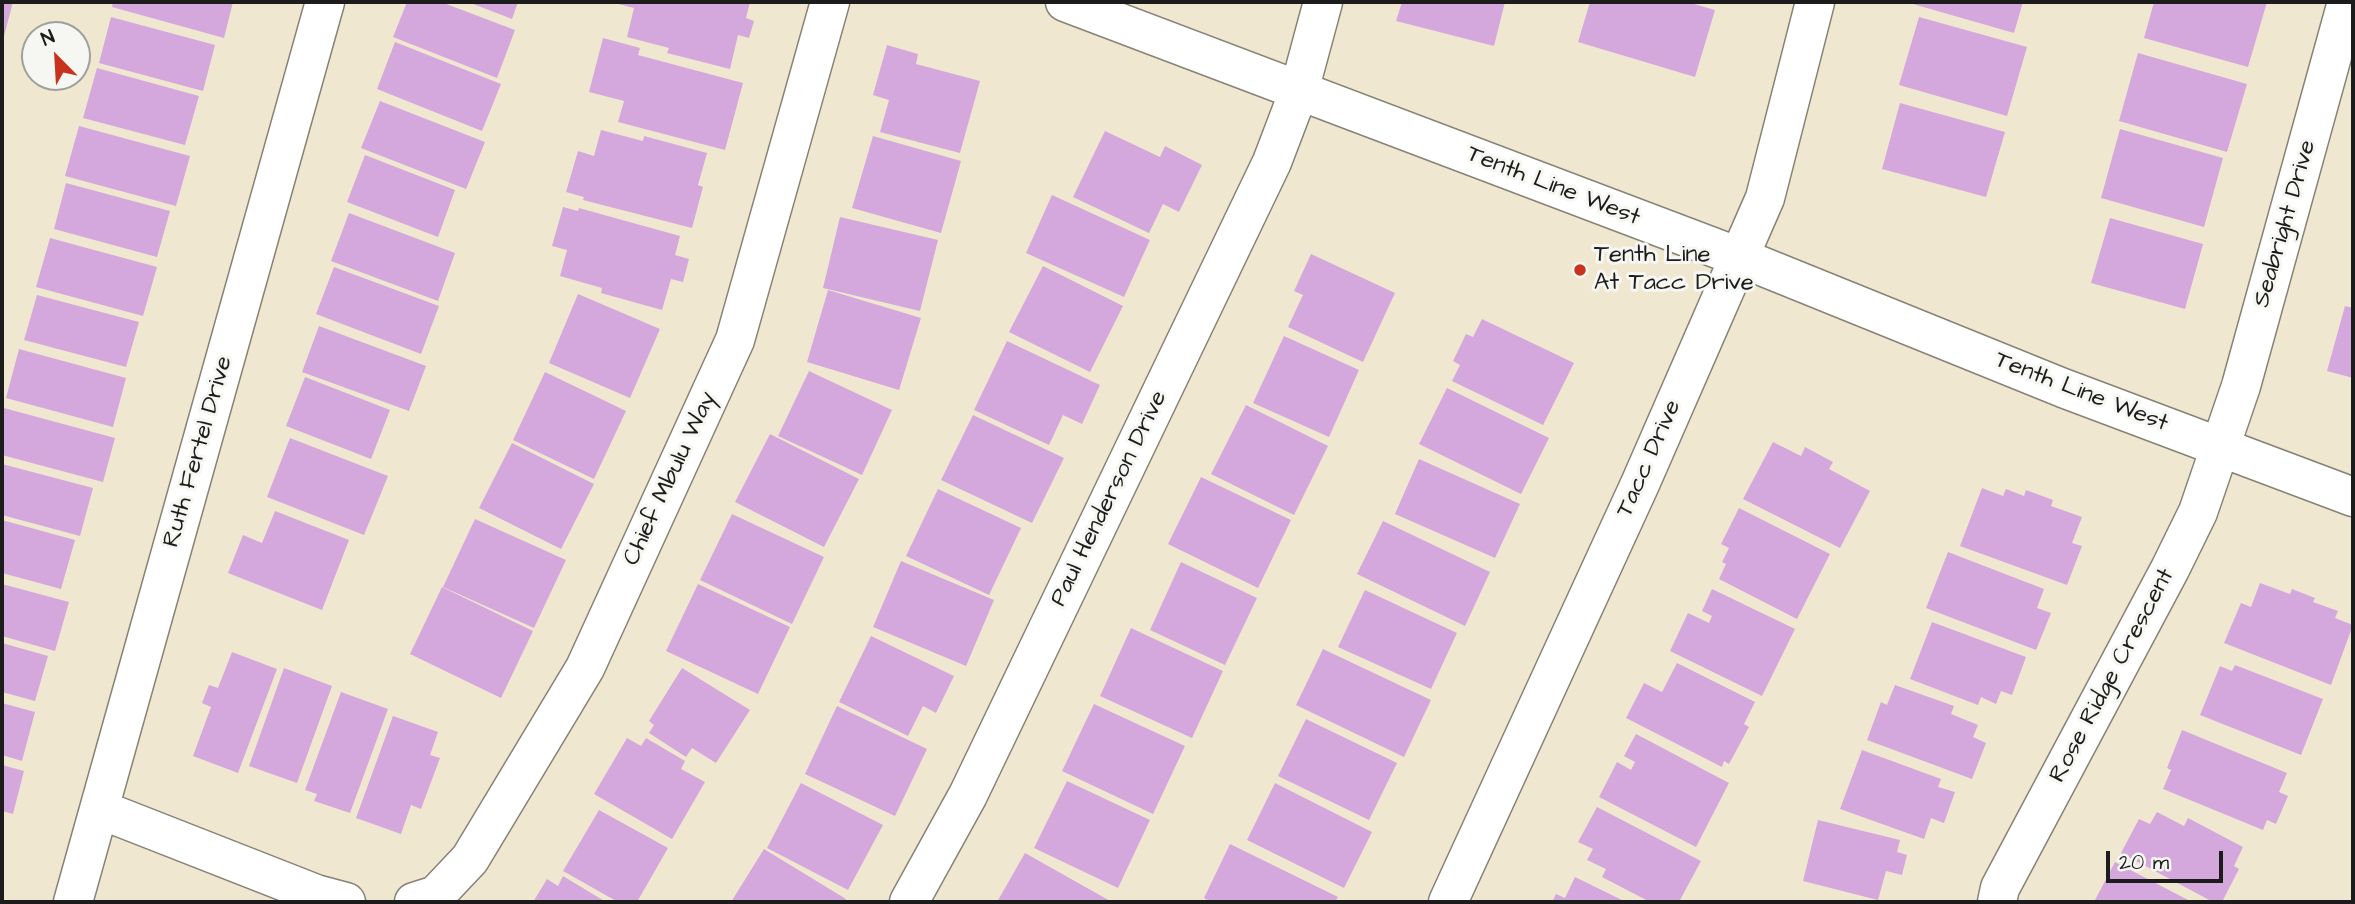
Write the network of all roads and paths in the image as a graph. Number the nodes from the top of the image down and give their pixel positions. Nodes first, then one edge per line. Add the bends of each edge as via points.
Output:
1 (325, 2) edge
2 (830, 2) edge
3 (1065, 2) edge
4 (1323, 2) edge
5 (1815, 2) edge
6 (2347, 2) edge
7 (1299, 91) junction
8 (1739, 257) junction
9 (2220, 446) junction
10 (2353, 497) edge
11 (99, 809) junction
12 (73, 902) edge
13 (346, 902) edge
14 (414, 902) edge
15 (909, 902) edge
16 (1448, 902) edge
17 (1997, 902) edge

1 - 11 street, Ruth Fertel Drive
2 - 14 street, Chief Mbulu Way via 734,340 585,668 470,859 436,895
3 - 7 street, Tenth Line West
4 - 7 street, Paul Henderson Drive
5 - 8 street, Tacc Drive via 1765,198
6 - 9 street, Seabright Drive via 2241,386
7 - 8 street, Tenth Line West
7 - 15 street, Paul Henderson Drive via 1272,162 968,795
8 - 9 street, Tenth Line West
8 - 16 street, Tacc Drive
9 - 10 street, Tenth Line West
9 - 17 street, Rose Ridge Crescent via 2198,512 2000,888
11 - 12 street, Ruth Fertel Drive
11 - 13 street

